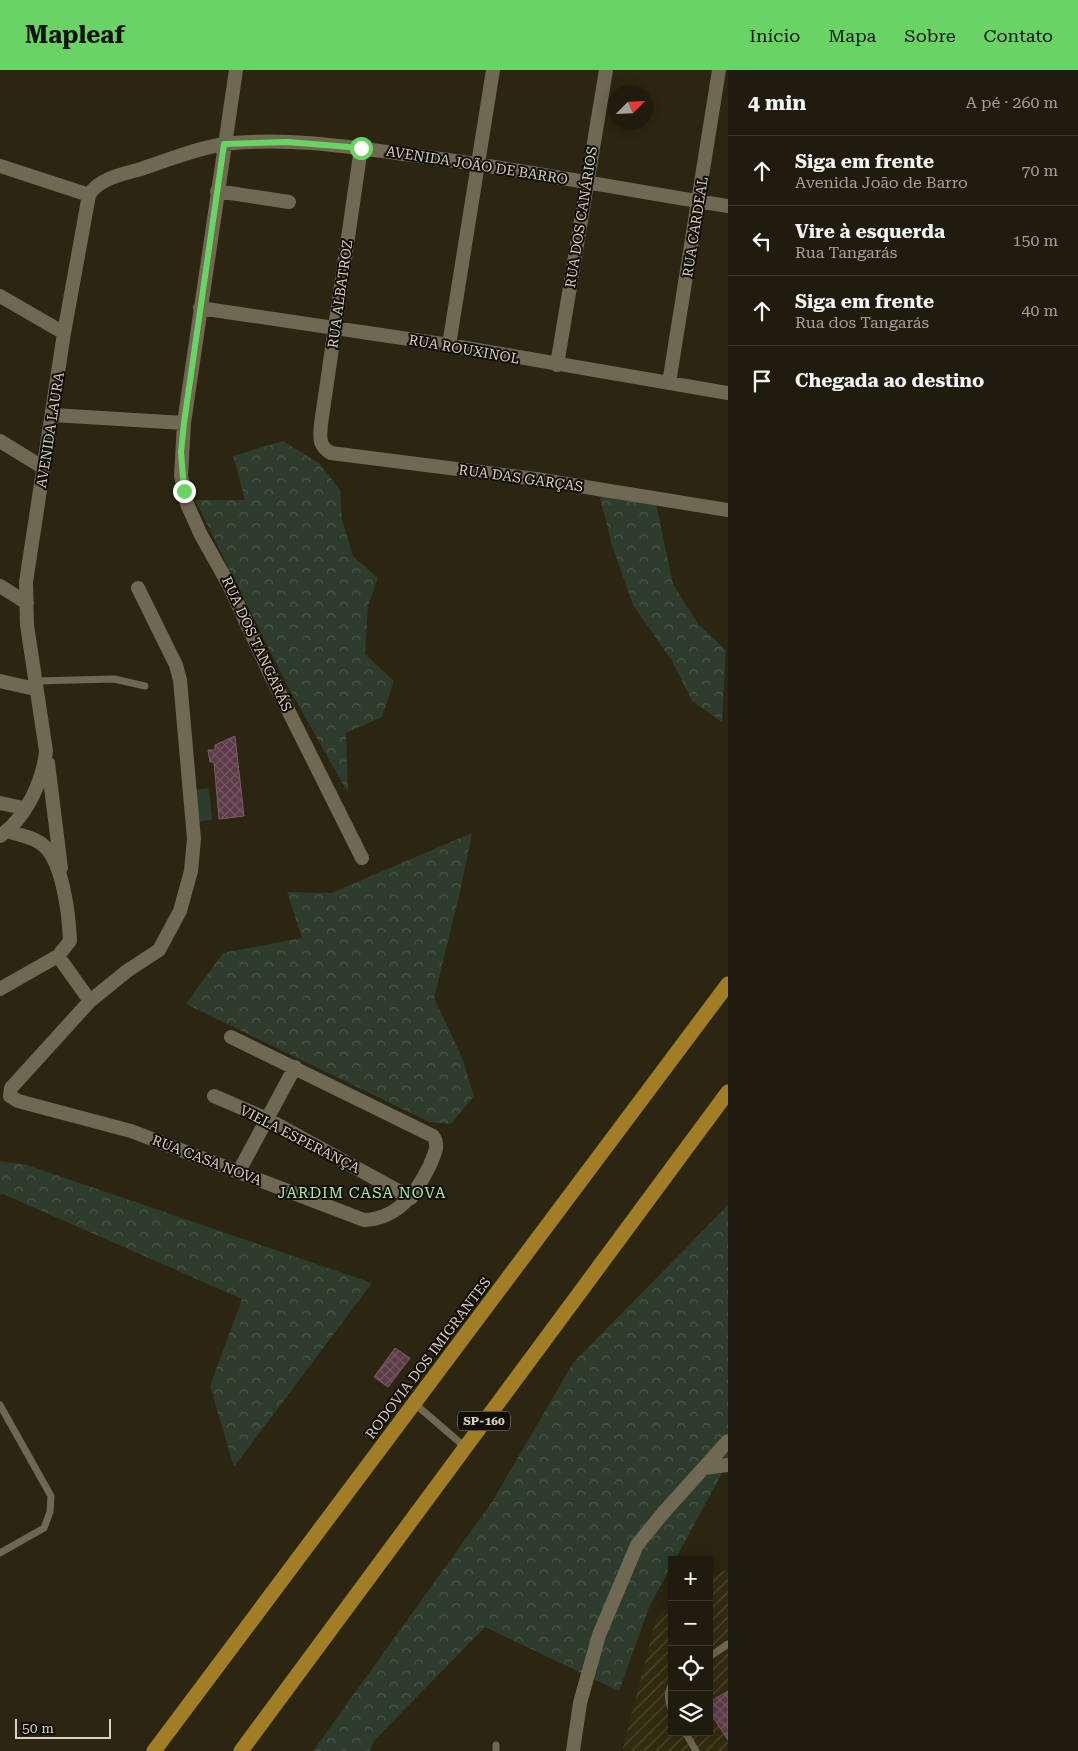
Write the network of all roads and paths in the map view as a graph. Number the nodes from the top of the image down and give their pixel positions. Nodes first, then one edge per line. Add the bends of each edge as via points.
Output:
1 (236, 70) edge
2 (493, 70) edge
3 (606, 70) edge
4 (719, 70) edge
5 (224, 144) junction
6 (361, 148) junction
7 (478, 163) junction
8 (0, 166) edge
9 (586, 182) junction
10 (217, 191) junction
11 (89, 195) junction
12 (700, 201) junction
13 (289, 202) dead end
14 (728, 206) edge
15 (0, 296) edge
16 (200, 308) junction
17 (334, 328) junction
18 (64, 333) junction
19 (450, 345) junction
20 (557, 365) junction
21 (669, 383) junction
22 (728, 393) edge
23 (53, 415) junction
24 (184, 423) junction
25 (320, 440) joint
26 (0, 441) edge
27 (44, 468) junction
28 (728, 510) edge
29 (0, 586) edge
30 (138, 588) dead end
31 (26, 603) junction
32 (0, 681) edge
33 (35, 685) junction
34 (145, 686) dead end
35 (46, 751) junction
36 (0, 803) edge
37 (24, 808) junction
38 (4, 833) edge
39 (362, 858) dead end
40 (63, 884) junction
41 (62, 952) junction
42 (728, 984) edge
43 (0, 989) edge
44 (90, 1001) junction
45 (231, 1037) dead end
46 (295, 1067) junction
47 (5, 1091) edge
48 (728, 1092) edge
49 (214, 1096) dead end
50 (267, 1119) junction
51 (239, 1171) junction
52 (411, 1198) junction
53 (414, 1403) junction
54 (0, 1405) edge
55 (728, 1441) edge
56 (464, 1447) junction
57 (728, 1465) edge
58 (704, 1468) junction
59 (0, 1553) edge
60 (728, 1644) edge
61 (713, 1654) edge
62 (687, 1736) edge
63 (154, 1751) edge
64 (241, 1751) edge
65 (573, 1751) edge
66 (696, 1751) edge

1 - 5 street, RUA DOS TANGARÁS
2 - 7 street
3 - 9 street, RUA DOS CANÁRIOS
4 - 12 street, RUA CARDEAL
5 - 6 street, AVENIDA JOÃO DE BARRO via 288,142
5 - 10 street, RUA DOS TANGARÁS
5 - 11 street via 109,179 93,188
6 - 7 street, AVENIDA JOÃO DE BARRO
6 - 17 street, RUA ALBATROZ
7 - 9 street, AVENIDA JOÃO DE BARRO
7 - 19 street
8 - 11 street
9 - 12 street, AVENIDA JOÃO DE BARRO
9 - 20 street, RUA DOS CANÁRIOS
10 - 13 street
10 - 16 street, RUA DOS TANGARÁS
11 - 18 street, AVENIDA LAURA
12 - 14 street, AVENIDA JOÃO DE BARRO
12 - 21 street, RUA CARDEAL
15 - 18 street
16 - 17 street, RUA ROUXINOL
16 - 24 street, RUA DOS TANGARÁS
17 - 19 street, RUA ROUXINOL
17 - 25 street, RUA ALBATROZ
18 - 23 street, AVENIDA LAURA
19 - 20 street, RUA ROUXINOL
20 - 21 street, RUA ROUXINOL
21 - 22 street, RUA ROUXINOL
23 - 24 street
23 - 27 street, AVENIDA LAURA
24 - 39 street, RUA DOS TANGARÁS via 181,476 187,504 230,585 271,676
25 - 28 street, RUA DAS GARÇAS via 325,450 331,452 536,478
26 - 27 street
27 - 31 street, AVENIDA LAURA via 26,582
29 - 31 street
30 - 44 street via 180,680 194,839 191,871 180,911 159,950
31 - 33 street, AVENIDA LAURA
32 - 33 street
33 - 34 lane via 114,679
33 - 35 street, AVENIDA LAURA
35 - 37 street, AVENIDA LAURA via 42,774
35 - 40 street
36 - 37 street
37 - 38 street, AVENIDA LAURA
38 - 40 street via 35,840 50,851
40 - 41 street via 70,941
41 - 43 street
41 - 44 street
42 - 53 highway, RODOVIA DOS IMIGRANTES
44 - 47 street
45 - 46 street, RUA CASA NOVA
46 - 50 street
46 - 52 street, RUA CASA NOVA via 433,1136 437,1149 420,1187
47 - 51 street, RUA CASA NOVA via 18,1101 130,1131
48 - 56 highway, SP-160
49 - 50 street, VIELA ESPERANÇA
50 - 51 street
50 - 52 street, VIELA ESPERANÇA
51 - 52 street, RUA CASA NOVA via 364,1220 384,1216
53 - 56 lane
53 - 63 highway, RODOVIA DOS IMIGRANTES
54 - 59 lane via 51,1496 44,1528
55 - 58 street
56 - 64 highway, SP-160
57 - 58 street
58 - 65 street via 637,1545 599,1635 580,1703
60 - 61 lane
62 - 66 lane

